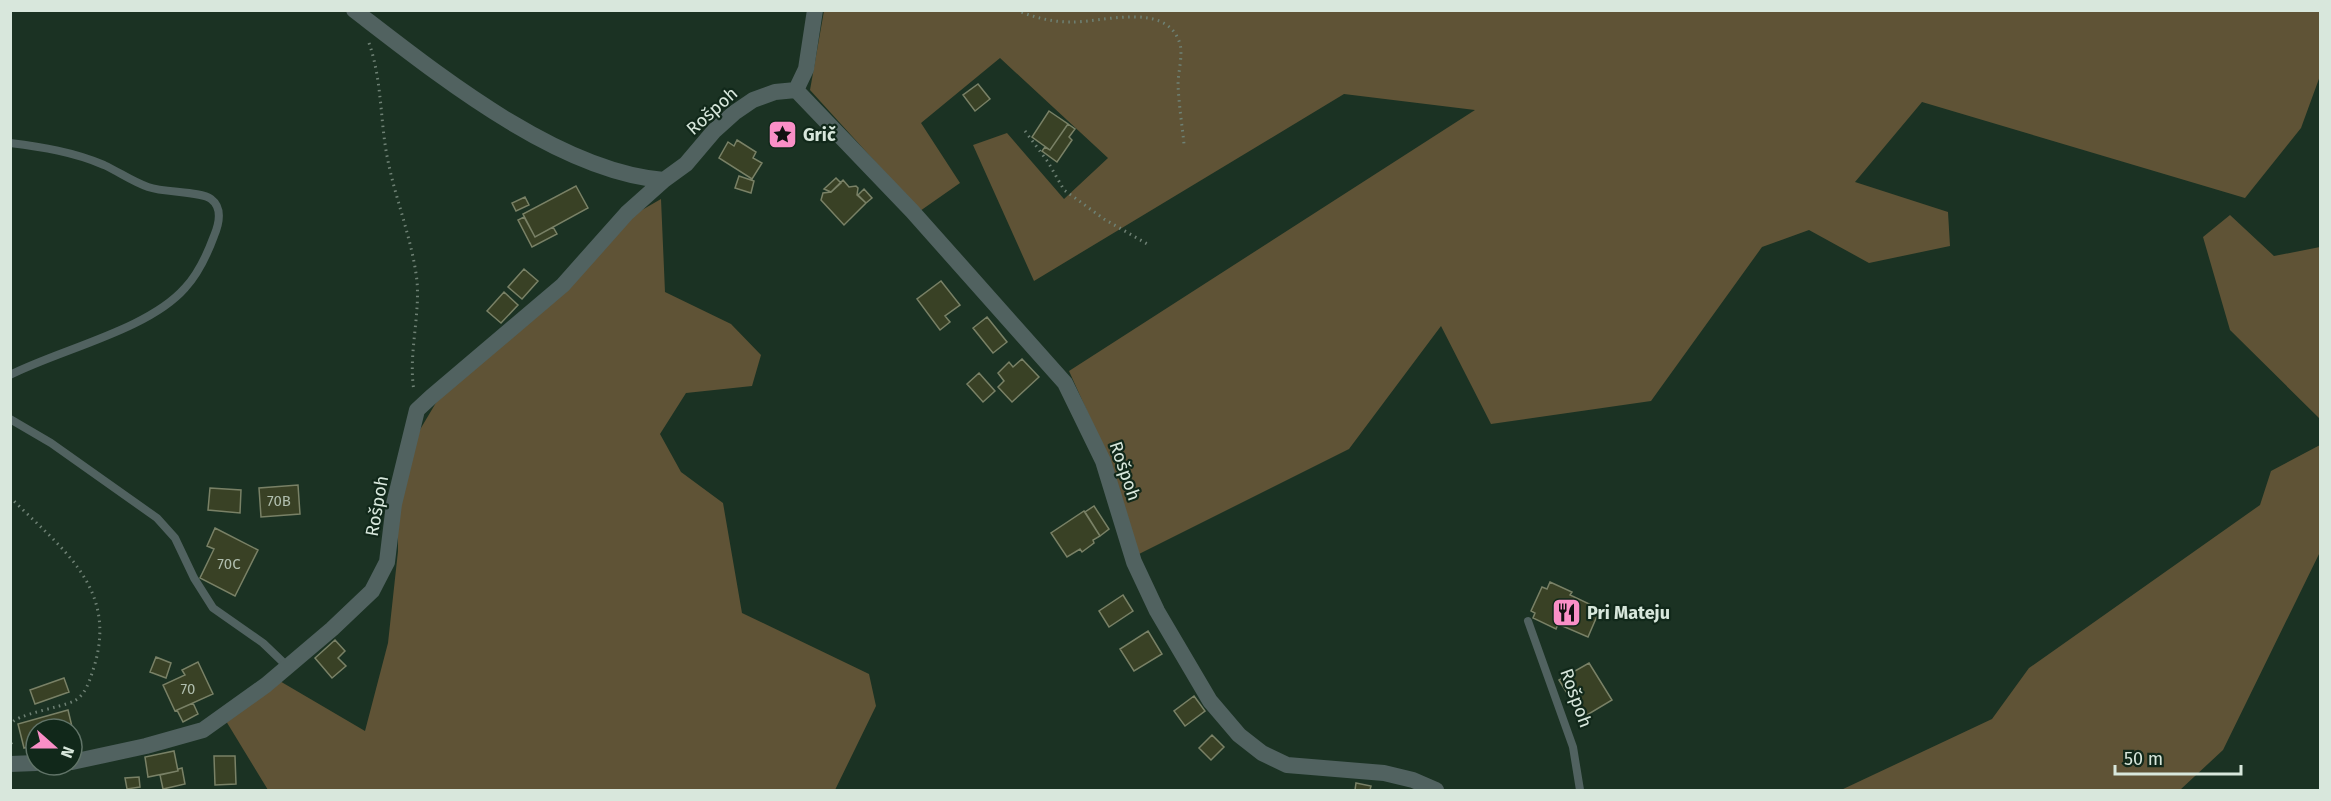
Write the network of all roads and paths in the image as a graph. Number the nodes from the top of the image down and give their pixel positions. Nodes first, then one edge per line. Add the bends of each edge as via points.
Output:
1 (354, 10) edge
2 (815, 10) edge
3 (1016, 10) edge
4 (369, 42) dead end
5 (796, 90) junction
6 (1025, 132) dead end
7 (10, 143) edge
8 (1184, 144) dead end
9 (664, 180) junction
10 (1149, 245) dead end
11 (10, 375) edge
12 (417, 410) junction
13 (10, 419) edge
14 (10, 497) edge
15 (1528, 621) dead end
16 (288, 667) junction
17 (10, 725) edge
18 (84, 759) edge
19 (1436, 790) edge
20 (1580, 790) edge

1 - 9 street via 432,71 534,135 620,172
2 - 5 street via 806,69
3 - 8 path via 1069,22 1142,15 1167,25 1181,47 1178,85
4 - 12 path via 378,79 387,155 416,275 413,372
5 - 9 street, Rošpoh via 753,100 714,131 686,164
5 - 19 street, Rošpoh via 912,210 1065,383 1103,460 1134,562 1157,611 1210,700 1239,735 1262,753 1287,765 1384,773
6 - 10 path via 1064,190
7 - 11 lane via 88,158 159,191 204,195 213,200 219,212 216,231 201,266 172,301 121,329
9 - 12 street, Rošpoh via 627,213 563,285
12 - 16 street, Rošpoh via 381,576 372,591
13 - 16 lane via 157,518 175,538 213,608 269,648
14 - 17 path via 72,559 101,621 96,662 86,688 72,702 17,718
15 - 20 lane, Rošpoh via 1573,747
16 - 18 street, Rošpoh via 203,730

